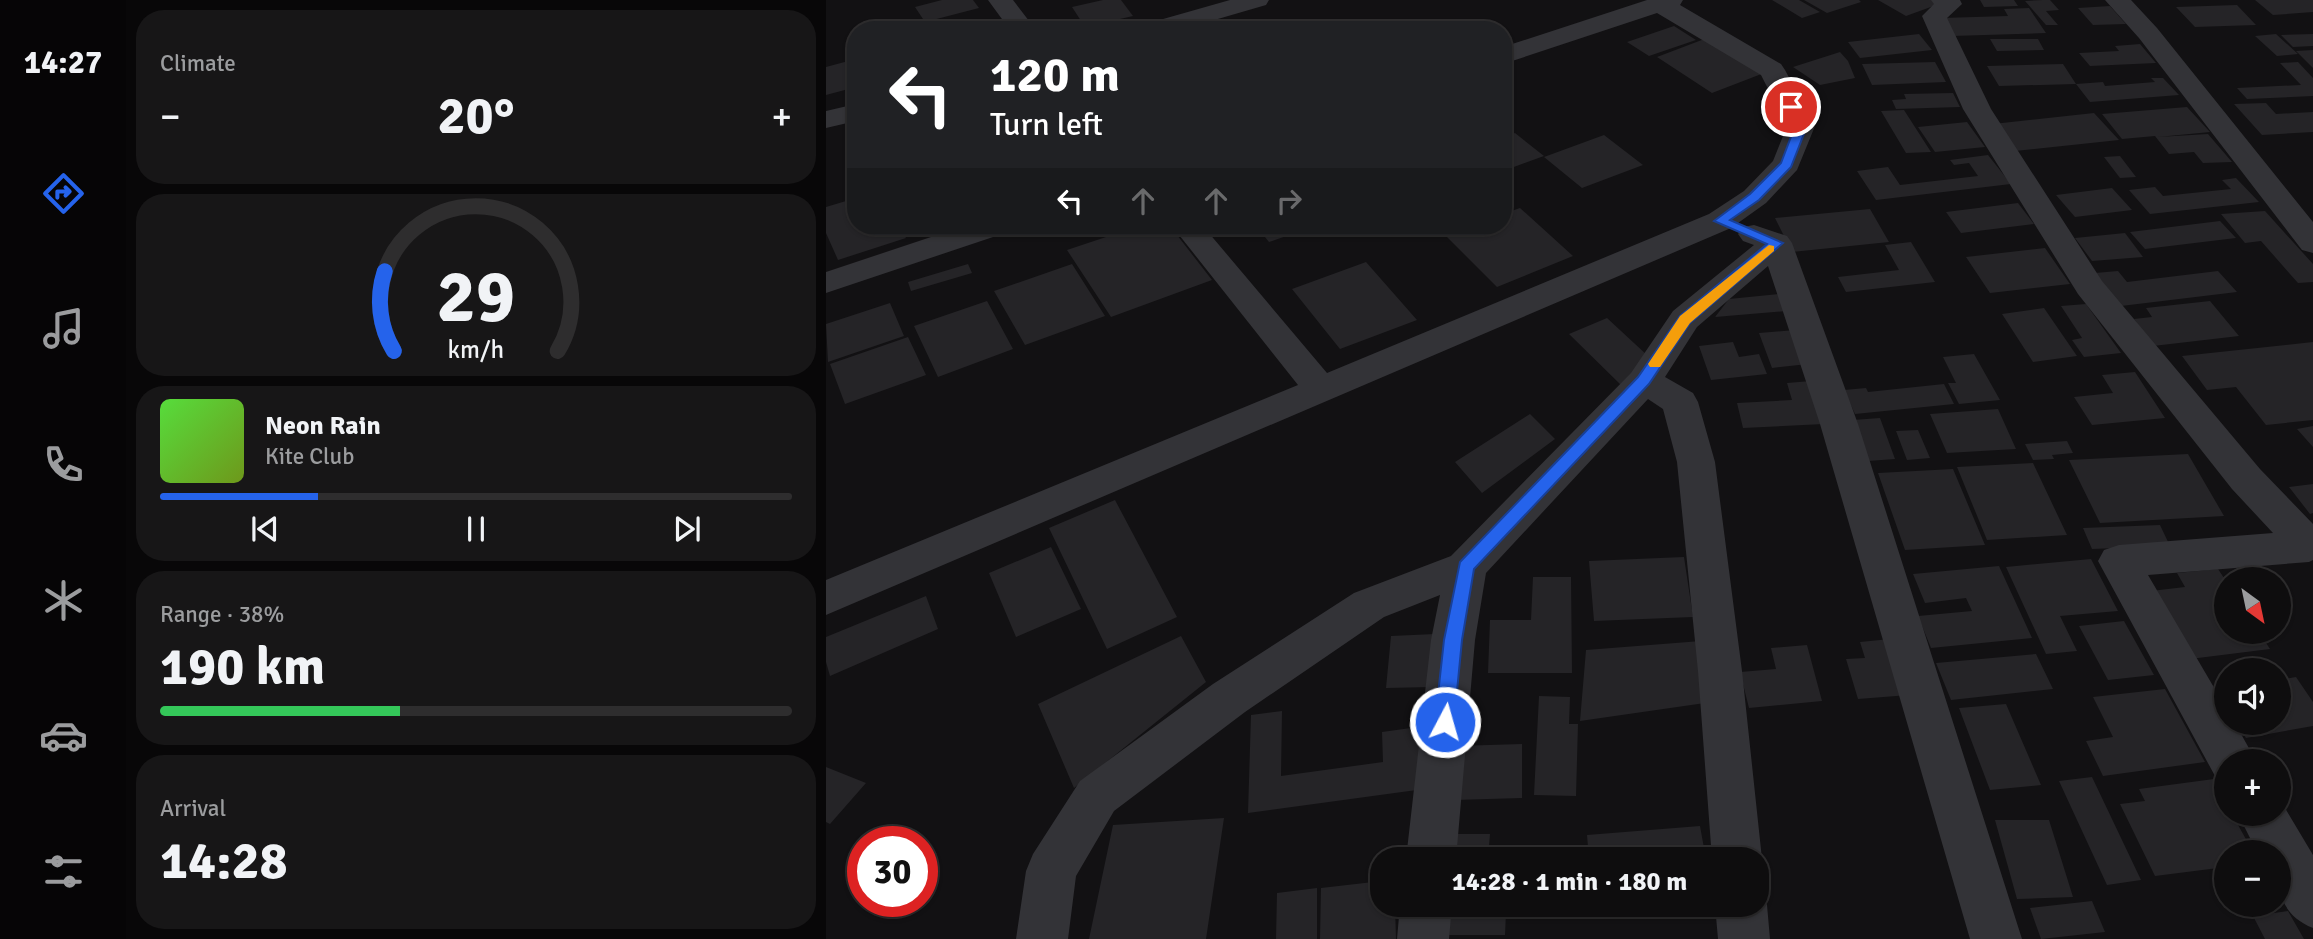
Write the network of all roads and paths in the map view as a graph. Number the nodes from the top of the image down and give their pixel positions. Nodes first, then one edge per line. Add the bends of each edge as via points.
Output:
1 (1000, 0) edge
2 (1257, 0) edge
3 (1943, 0) edge
4 (2117, 0) edge
5 (1665, 2) edge
6 (1016, 21) edge
7 (1183, 21) edge
8 (1512, 52) edge
9 (847, 114) edge
10 (826, 120) edge
11 (1720, 221) junction
12 (967, 235) edge
13 (1194, 235) edge
14 (1776, 243) junction
15 (2313, 243) edge
16 (826, 283) edge
17 (1644, 381) junction
18 (1321, 389) junction
19 (1466, 567) junction
20 (826, 598) edge
21 (2225, 749) edge
22 (2269, 826) edge
23 (1432, 847) edge
24 (1736, 847) edge
25 (2313, 903) edge
26 (1425, 917) edge
27 (1742, 917) edge
28 (1042, 939) edge
29 (1423, 939) edge
30 (1744, 939) edge
31 (1996, 939) edge

1 - 6 street
2 - 7 street
3 - 21 street via 1950,4 1934,16 1978,109 2091,287 2207,434 2309,546 2119,561
4 - 15 street
5 - 8 street
5 - 11 street via 1772,70 1801,126 1787,164 1755,197
9 - 10 street
11 - 14 street
11 - 18 street
12 - 16 street
13 - 18 street
14 - 17 street via 1685,319
14 - 31 street via 1839,424
17 - 19 street
17 - 24 street via 1680,402 1696,462
18 - 20 street
19 - 23 street via 1453,640
19 - 28 street via 1369,605 1229,698 1097,796 1051,871
22 - 25 street
26 - 29 street
27 - 30 street

